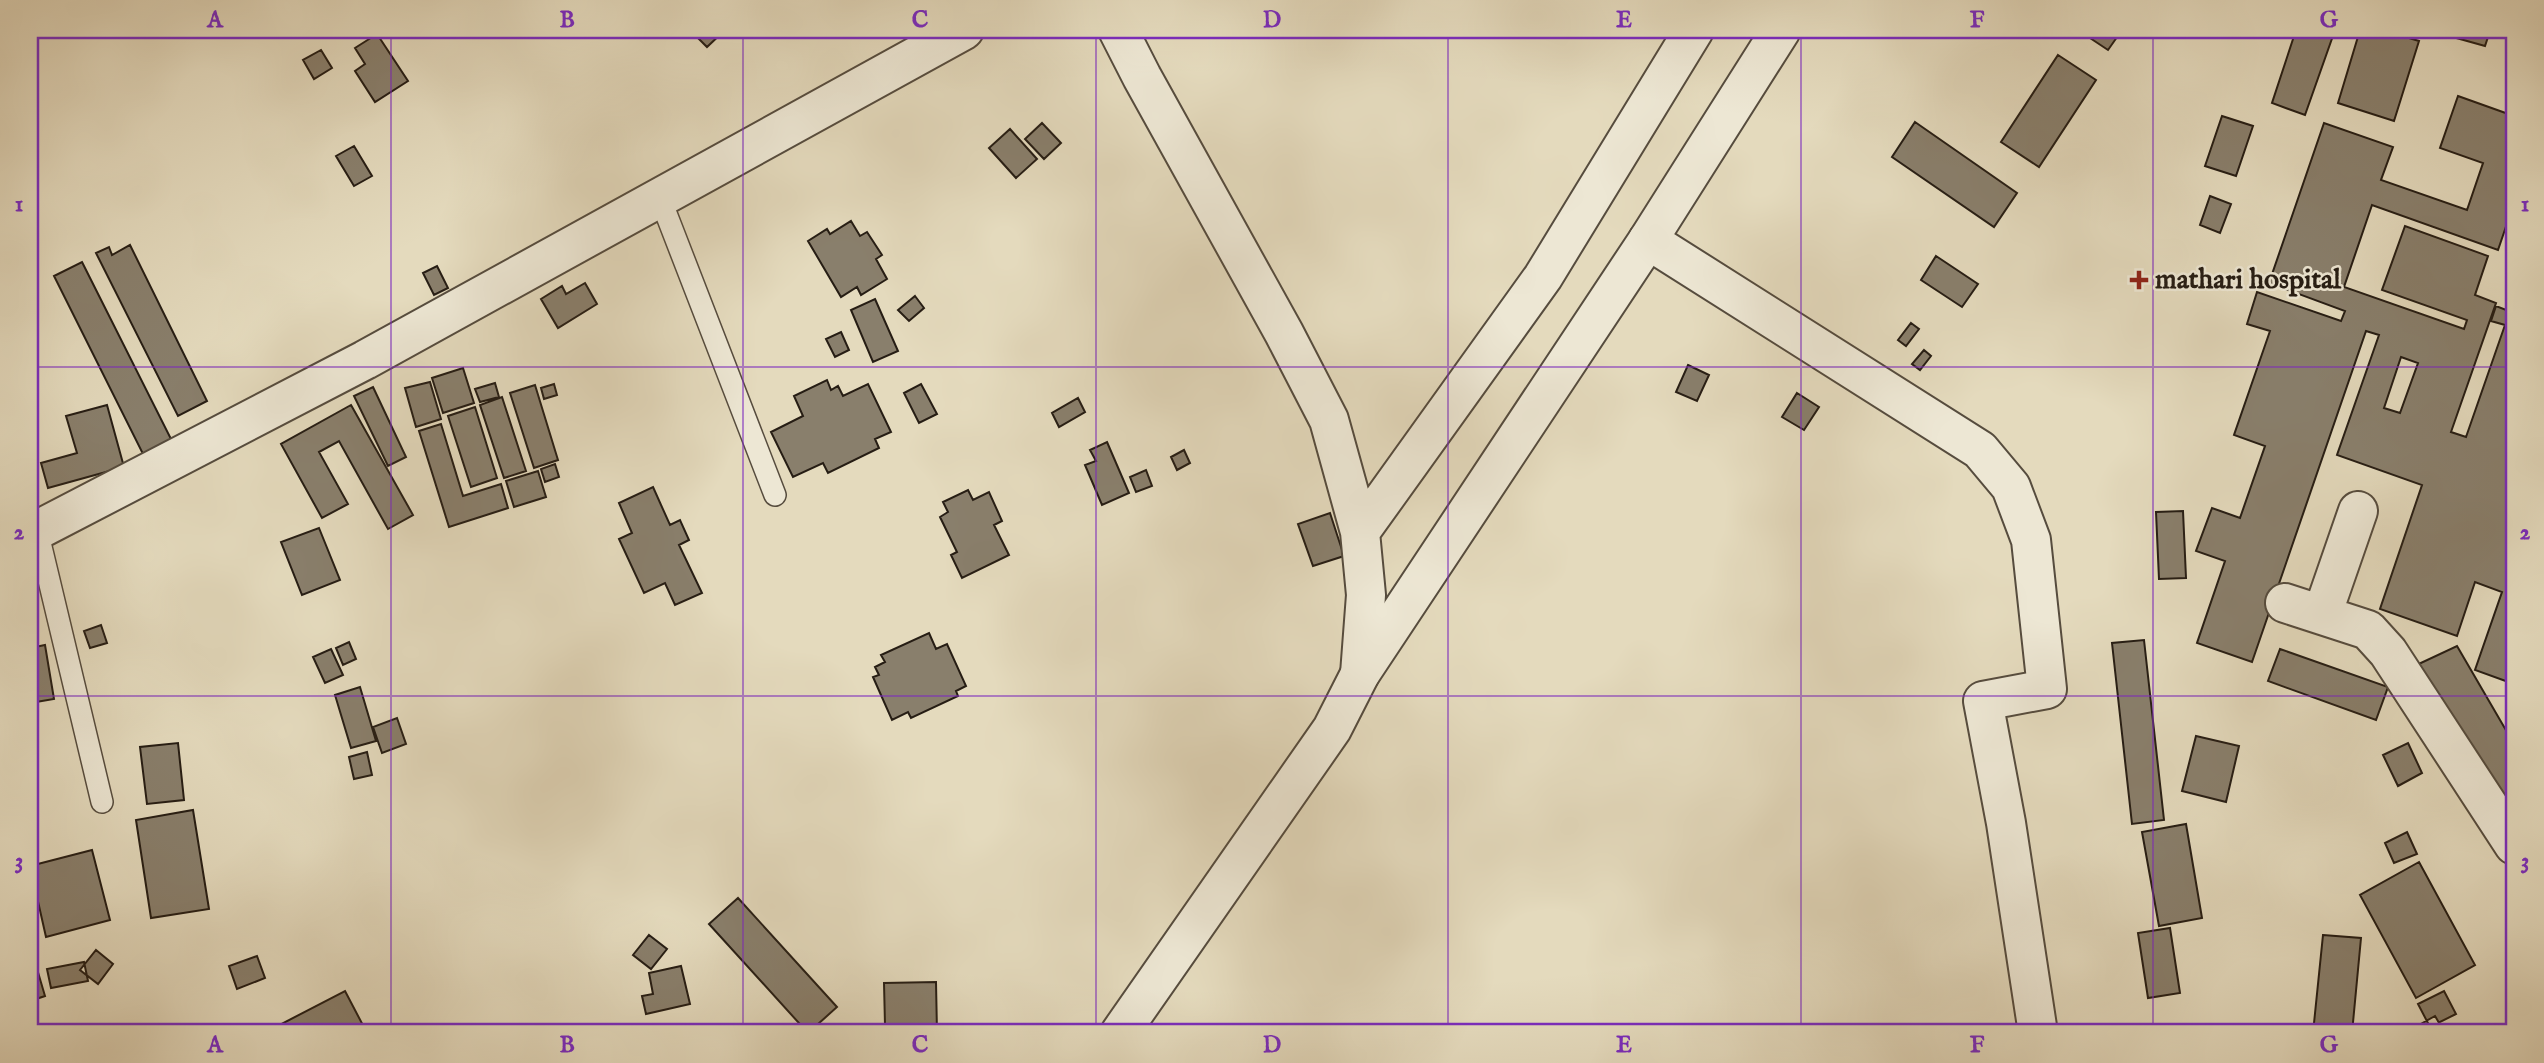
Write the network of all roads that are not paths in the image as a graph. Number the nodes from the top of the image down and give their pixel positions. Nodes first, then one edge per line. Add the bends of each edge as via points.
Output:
1 (964, 30) edge
2 (1118, 30) edge
3 (1694, 30) edge
4 (1781, 30) edge
5 (660, 198) junction
6 (1648, 240) junction
7 (775, 495) dead end
8 (2358, 511) dead end
9 (33, 532) edge
10 (1360, 532) junction
11 (2286, 604) dead end
12 (2322, 615) junction
13 (1360, 674) junction
14 (102, 802) dead end
15 (2514, 845) edge
16 (1120, 1033) edge
17 (2038, 1033) edge

1 - 5 street
2 - 10 street via 1329,421
3 - 10 street via 1543,277
4 - 6 street
5 - 7 lane
5 - 9 street via 365,360
6 - 13 street
6 - 17 street via 1980,450 2011,487 2031,540 2047,689 1983,701
8 - 12 street
9 - 14 lane
10 - 13 street via 1366,596
11 - 12 street
12 - 15 street via 2368,630 2388,652
13 - 16 street via 1332,729

